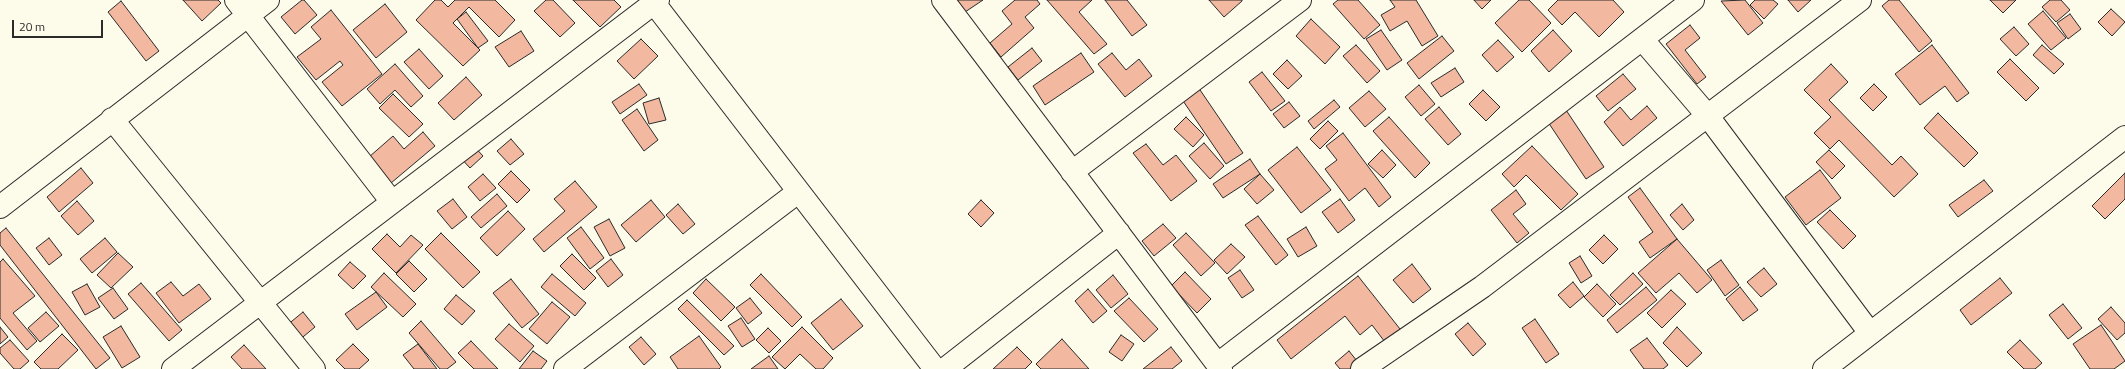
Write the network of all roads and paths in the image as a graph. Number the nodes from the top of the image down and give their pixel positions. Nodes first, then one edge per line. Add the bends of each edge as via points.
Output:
1 (268, 0) edge
2 (943, 0) edge
3 (1300, 0) edge
4 (1693, 0) edge
5 (1860, 0) edge
6 (656, 2) edge
7 (242, 8) edge
8 (1642, 39) junction
9 (1707, 115) junction
10 (112, 119) junction
11 (2125, 137) edge
12 (1072, 172) junction
13 (798, 192) junction
14 (392, 202) junction
15 (0, 207) edge
16 (1119, 234) junction
17 (260, 302) junction
18 (1870, 333) junction
19 (1219, 367) edge
20 (173, 369) edge
21 (314, 369) edge
22 (565, 369) edge
23 (935, 369) edge
24 (945, 369) edge
25 (1362, 369) edge
26 (1824, 369) edge

1 - 7 street
2 - 12 street
3 - 12 street
4 - 8 street
5 - 9 street
6 - 13 street
6 - 14 street
7 - 10 street
7 - 14 street
8 - 9 street
8 - 19 street
9 - 18 street
9 - 25 street via 1482,287
10 - 15 street
10 - 17 street
11 - 18 street
12 - 16 street
13 - 22 street
13 - 23 street
14 - 17 street
16 - 19 street
16 - 24 street
17 - 20 street
17 - 21 street
18 - 26 street

